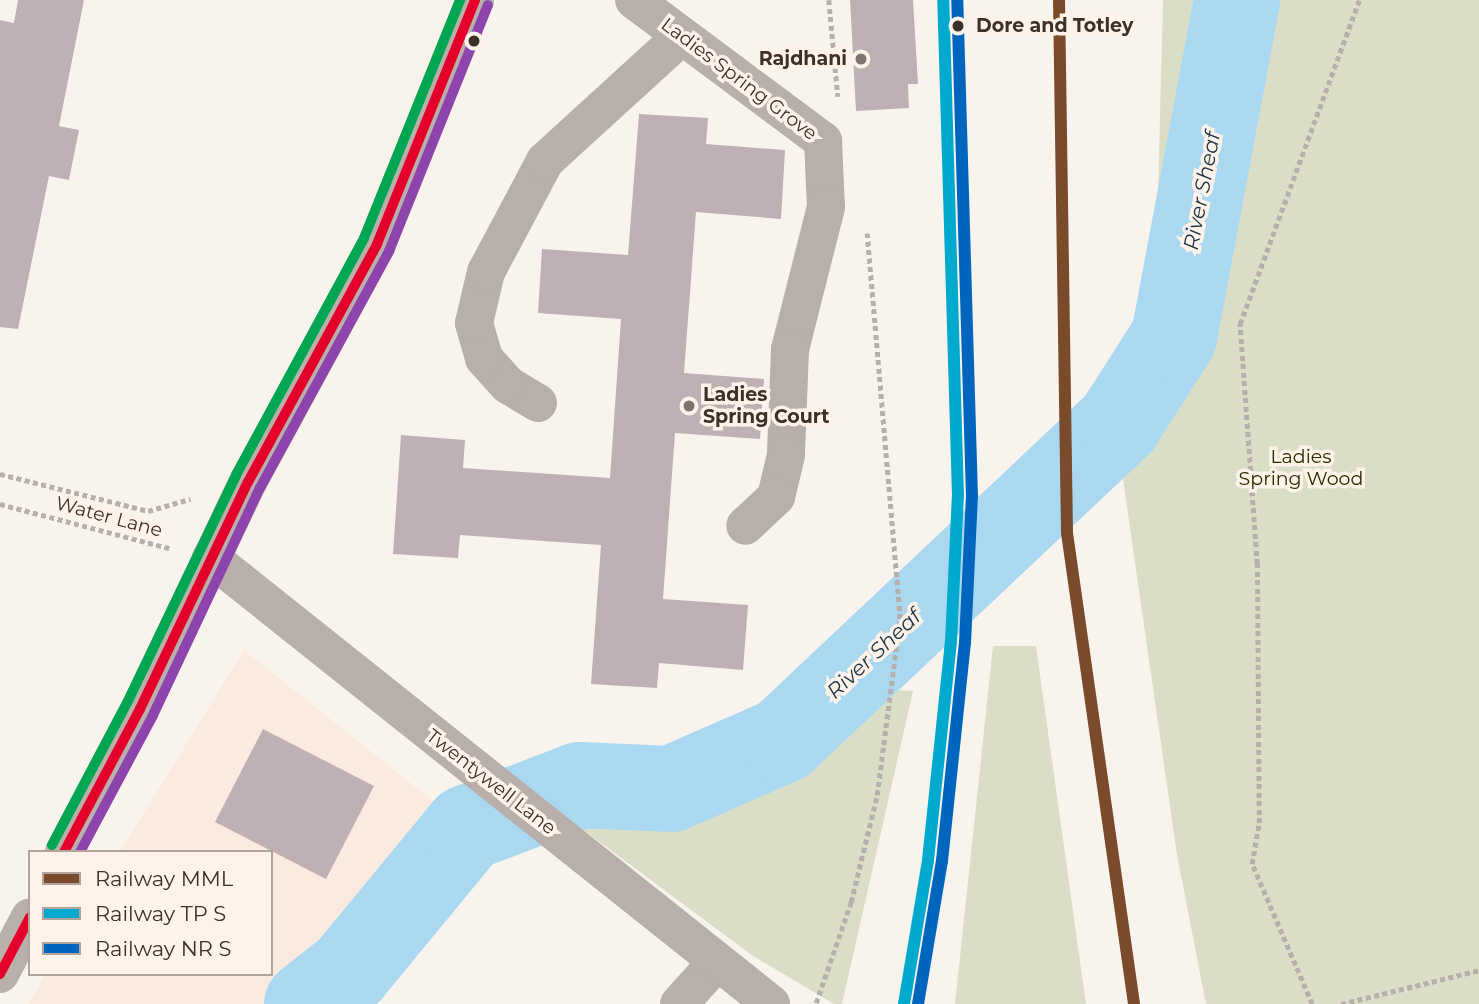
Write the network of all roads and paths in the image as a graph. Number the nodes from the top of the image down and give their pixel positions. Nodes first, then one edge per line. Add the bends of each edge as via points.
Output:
1 (475, 0) edge
2 (634, 0) edge
3 (829, 0) edge
4 (1359, 0) edge
5 (682, 36) junction
6 (844, 107) dead end
7 (866, 223) dead end
8 (538, 403) dead end
9 (0, 474) edge
10 (248, 482) junction
11 (0, 504) edge
12 (745, 526) dead end
13 (211, 558) junction
14 (65, 850) edge
15 (28, 921) edge
16 (717, 962) junction
17 (1479, 970) edge
18 (0, 974) edge
19 (679, 1004) edge
20 (771, 1004) edge
21 (816, 1004) edge
22 (1312, 1004) edge
23 (1342, 1004) edge

1 - 10 main road via 377,244
2 - 5 street, Ladies Spring Grove
3 - 6 path via 837,96
4 - 22 path via 1240,324 1257,564 1259,823 1252,864
5 - 8 street via 545,161 486,272 474,323 480,348 497,375
5 - 12 street, Ladies Spring Grove via 823,141 827,207 790,349 786,455 776,497
7 - 21 path via 900,619 895,677 866,846
9 - 10 path via 148,511
10 - 13 main road
11 - 13 path, Water Lane
13 - 14 main road via 140,709
13 - 16 street, Twentywell Lane
15 - 18 main road
16 - 19 street
16 - 20 street, Twentywell Lane
17 - 23 path

